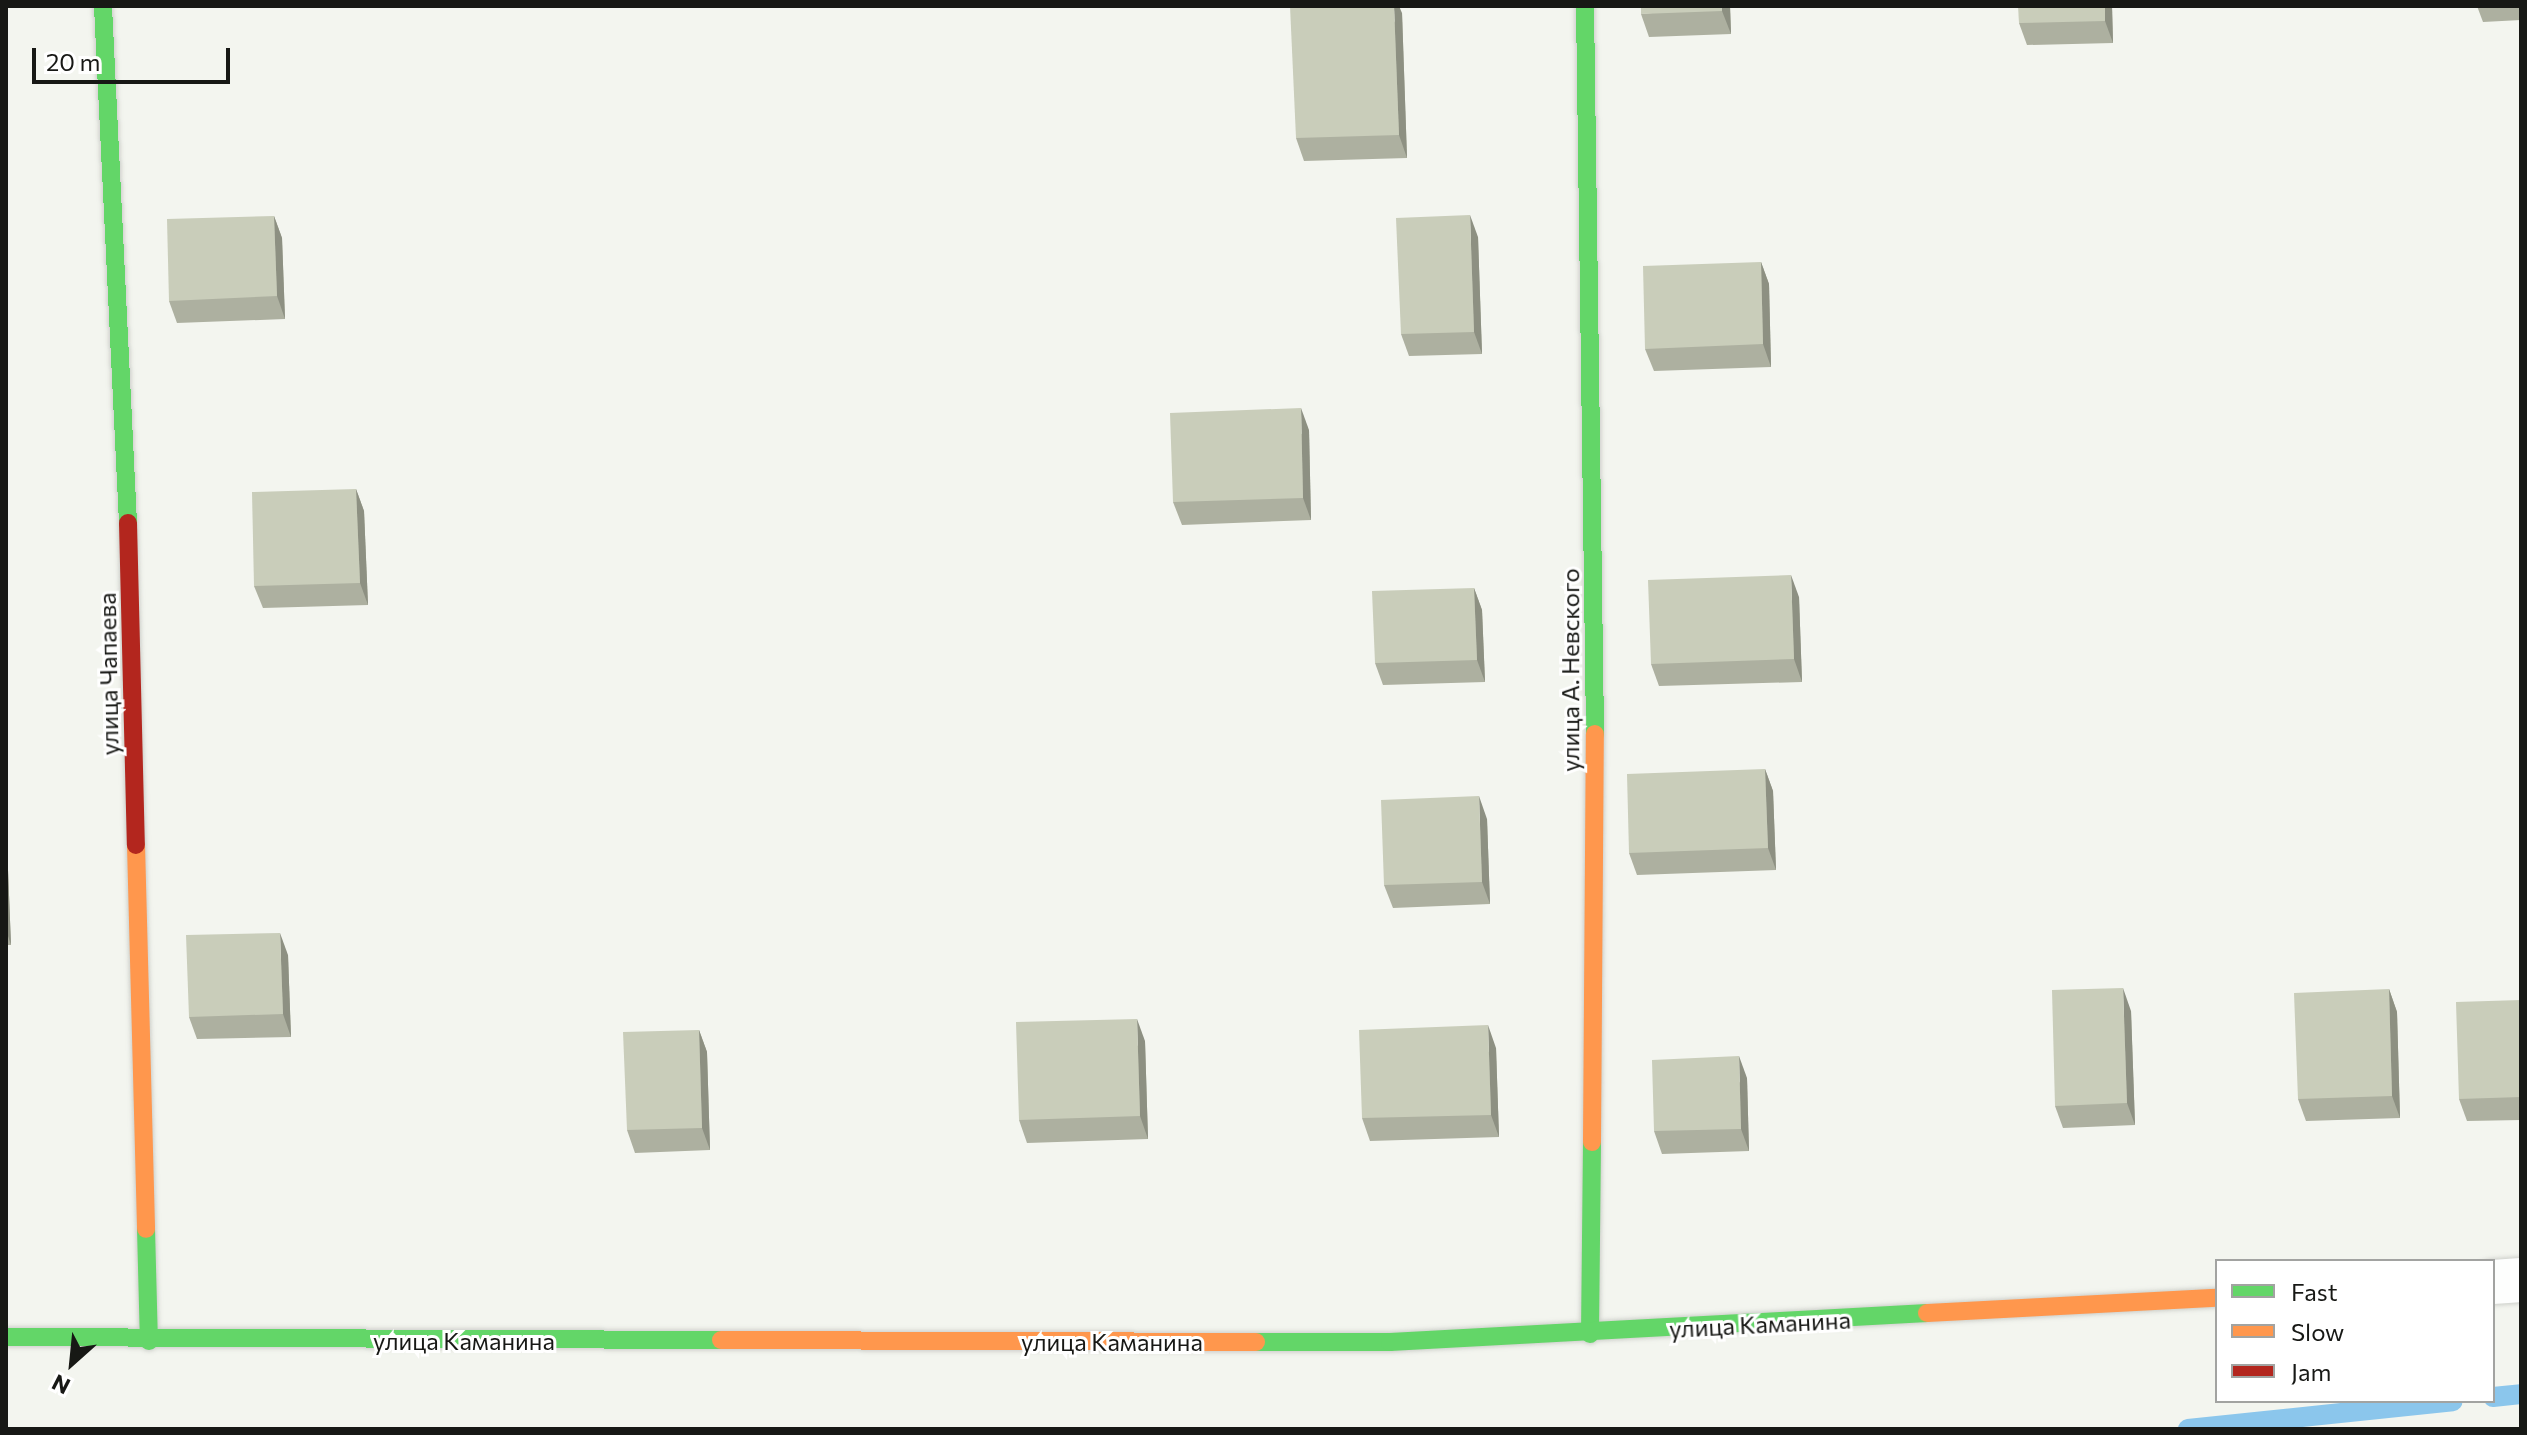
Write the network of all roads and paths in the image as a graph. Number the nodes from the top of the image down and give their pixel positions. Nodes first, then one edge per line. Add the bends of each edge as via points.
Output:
1 (103, 6) edge
2 (1585, 6) edge
3 (2521, 1280) edge
4 (2495, 1282) edge
5 (2215, 1298) edge
6 (1590, 1334) junction
7 (6, 1337) edge
8 (149, 1341) junction

1 - 8 street, улица Чапаева via 125,410
2 - 6 street, улица А. Невского via 1596,617
3 - 4 street
5 - 6 street, улица Каманина
6 - 8 street, улица Каманина via 1390,1342
7 - 8 street, улица Каманина

